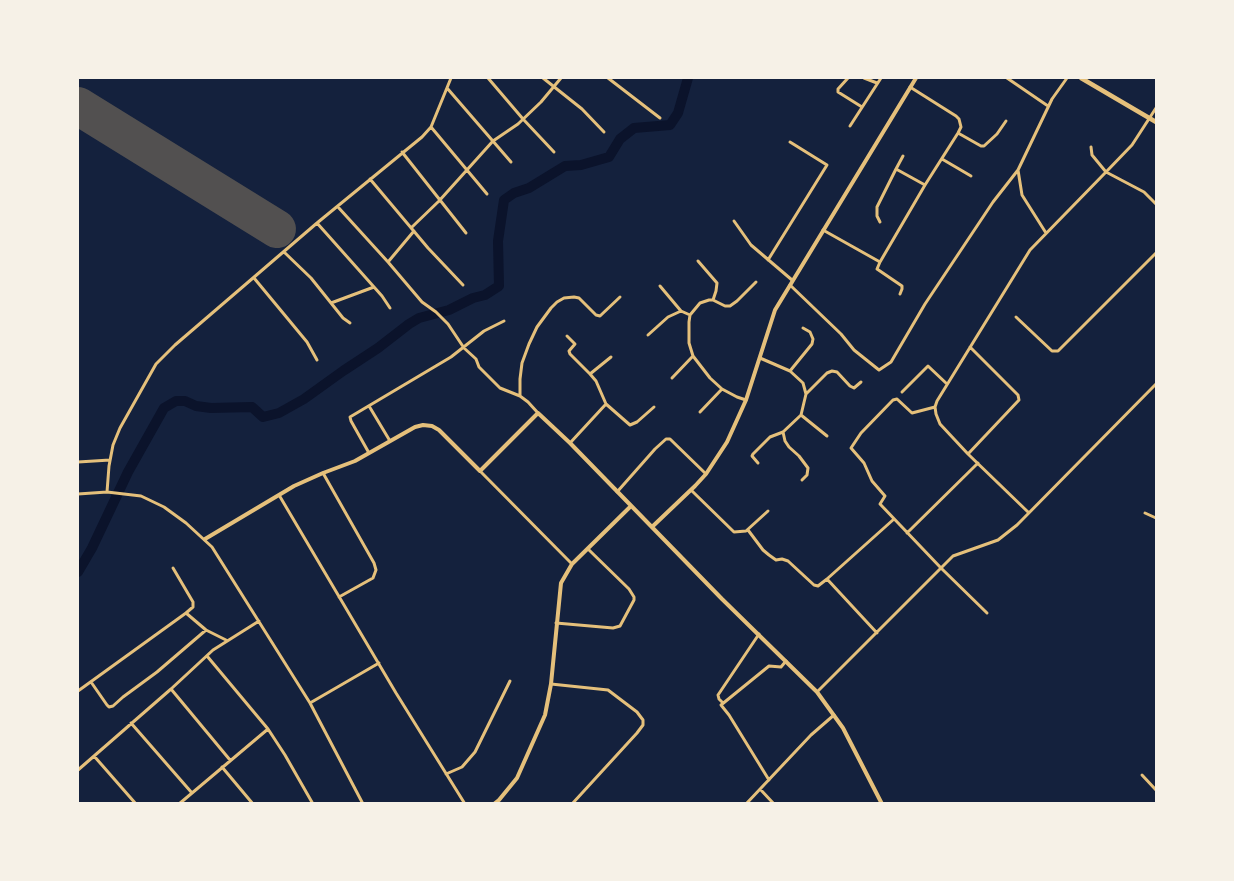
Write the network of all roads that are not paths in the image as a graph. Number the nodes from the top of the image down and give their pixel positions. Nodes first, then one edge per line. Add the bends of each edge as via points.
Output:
1 (451, 78) edge
2 (488, 78) edge
3 (543, 78) edge
4 (561, 78) edge
5 (608, 78) edge
6 (848, 78) edge
7 (864, 78) edge
8 (881, 78) edge
9 (916, 78) edge
10 (1007, 78) edge
11 (1067, 78) edge
12 (1081, 78) edge
13 (877, 83) junction
14 (554, 86) junction
15 (447, 88) junction
16 (910, 88) junction
17 (1048, 106) junction
18 (862, 107) junction
19 (1156, 108) edge
20 (660, 118) dead end
21 (1151, 118) junction
22 (523, 119) junction
23 (1006, 121) dead end
24 (1156, 122) edge
25 (850, 126) dead end
26 (431, 127) junction
27 (604, 132) dead end
28 (958, 133) junction
29 (493, 141) junction
30 (790, 142) dead end
31 (1091, 146) dead end
32 (402, 152) junction
33 (554, 152) dead end
34 (903, 156) dead end
35 (942, 159) junction
36 (510, 162) dead end
37 (896, 169) junction
38 (467, 170) junction
39 (1018, 170) junction
40 (1106, 172) junction
41 (971, 176) dead end
42 (370, 179) junction
43 (925, 185) junction
44 (487, 194) dead end
45 (439, 201) junction
46 (1156, 204) edge
47 (338, 207) junction
48 (734, 221) dead end
49 (880, 222) dead end
50 (317, 223) junction
51 (413, 229) junction
52 (823, 230) junction
53 (466, 233) dead end
54 (1046, 233) junction
55 (284, 252) junction
56 (1156, 253) edge
57 (768, 260) junction
58 (698, 261) dead end
59 (388, 262) junction
60 (880, 262) junction
61 (254, 278) junction
62 (792, 280) junction
63 (756, 282) dead end
64 (462, 284) dead end
65 (789, 285) junction
66 (374, 286) junction
67 (660, 286) dead end
68 (900, 294) dead end
69 (620, 297) dead end
70 (713, 300) junction
71 (331, 303) junction
72 (390, 308) dead end
73 (681, 311) junction
74 (690, 315) junction
75 (1016, 316) dead end
76 (504, 321) dead end
77 (350, 323) dead end
78 (803, 328) dead end
79 (648, 335) dead end
80 (567, 336) dead end
81 (970, 347) junction
82 (464, 348) junction
83 (693, 356) junction
84 (612, 357) dead end
85 (760, 358) junction
86 (317, 360) dead end
87 (790, 371) junction
88 (590, 374) junction
89 (672, 378) dead end
90 (861, 382) dead end
91 (947, 384) junction
92 (1156, 384) edge
93 (722, 389) junction
94 (902, 392) dead end
95 (806, 394) junction
96 (520, 396) junction
97 (746, 400) junction
98 (606, 404) junction
99 (369, 406) junction
100 (654, 407) dead end
101 (935, 407) junction
102 (700, 412) dead end
103 (538, 413) junction
104 (801, 415) junction
105 (783, 432) junction
106 (827, 436) dead end
107 (390, 441) junction
108 (570, 443) junction
109 (370, 453) junction
110 (968, 454) junction
111 (110, 460) junction
112 (78, 462) edge
113 (758, 463) dead end
114 (978, 463) junction
115 (480, 471) junction
116 (322, 473) junction
117 (706, 474) junction
118 (802, 480) dead end
119 (691, 490) junction
120 (617, 492) junction
121 (109, 493) junction
122 (78, 494) edge
123 (279, 494) junction
124 (631, 506) junction
125 (768, 511) dead end
126 (1028, 512) junction
127 (1145, 513) dead end
128 (894, 518) junction
129 (1156, 518) edge
130 (653, 526) junction
131 (748, 530) junction
132 (908, 533) junction
133 (205, 539) junction
134 (588, 549) junction
135 (572, 564) junction
136 (173, 568) dead end
137 (941, 568) junction
138 (827, 579) junction
139 (340, 597) junction
140 (186, 613) junction
141 (987, 613) dead end
142 (259, 621) junction
143 (556, 623) junction
144 (206, 630) junction
145 (877, 633) junction
146 (759, 634) junction
147 (226, 640) junction
148 (207, 656) junction
149 (786, 661) junction
150 (379, 663) junction
151 (510, 681) dead end
152 (91, 682) junction
153 (551, 684) junction
154 (171, 689) junction
155 (78, 691) edge
156 (817, 692) junction
157 (310, 703) junction
158 (723, 703) junction
159 (834, 715) junction
160 (131, 723) junction
161 (268, 729) junction
162 (94, 756) junction
163 (230, 760) junction
164 (222, 767) junction
165 (78, 770) edge
166 (446, 774) junction
167 (1142, 775) dead end
168 (769, 780) junction
169 (760, 789) junction
170 (1156, 790) edge
171 (192, 793) junction
172 (136, 804) edge
173 (179, 804) edge
174 (253, 804) edge
175 (314, 804) edge
176 (363, 804) edge
177 (465, 804) edge
178 (494, 804) edge
179 (572, 804) edge
180 (746, 804) edge
181 (774, 804) edge
182 (882, 804) edge

1 - 15 street
2 - 22 street
3 - 14 street
4 - 14 street
5 - 20 street
6 - 18 street via 838,92
7 - 13 street
8 - 13 street
9 - 16 street
10 - 17 street
11 - 17 street
12 - 21 main road
13 - 18 street
14 - 22 street
14 - 27 street
15 - 26 street
15 - 29 street
16 - 28 street via 956,116 961,127
16 - 52 street
17 - 39 street
18 - 25 street
19 - 21 street
21 - 24 main road
21 - 40 street via 1132,145
22 - 29 street
22 - 33 street
23 - 28 street via 984,146
26 - 32 street
26 - 38 street
28 - 35 street
29 - 36 street
29 - 38 street
30 - 57 street via 827,166
31 - 40 street via 1092,155
32 - 42 street
32 - 45 street
34 - 37 street
35 - 41 street
35 - 43 street
37 - 43 street
37 - 49 street via 877,208
38 - 44 street
38 - 45 street
39 - 54 street via 1022,195
39 - 65 street via 992,202 891,362 879,370 854,350 842,334
40 - 46 street via 1138,188
40 - 54 street
42 - 47 street
42 - 51 street
43 - 60 street
45 - 51 street
45 - 53 street
47 - 50 street
47 - 59 street
48 - 57 street via 751,245
50 - 55 street
50 - 66 street
51 - 59 street
51 - 64 street
52 - 60 street
52 - 62 street
54 - 81 street via 1026,255
55 - 61 street
55 - 71 street via 312,278
56 - 75 street via 1058,351 1052,351
57 - 62 street
58 - 70 street via 717,283
59 - 82 street via 422,302 448,324
60 - 68 street via 877,269 902,286
61 - 86 street via 307,342
61 - 111 street via 156,364 120,428
62 - 65 street
63 - 70 street via 734,304 725,306
65 - 85 street via 775,310
66 - 71 street
66 - 72 street
67 - 73 street
69 - 96 street via 600,316 574,297 564,298 550,308 537,327 522,363
70 - 74 street via 700,303
71 - 77 street
73 - 74 street
73 - 79 street via 668,317
74 - 83 street via 688,332
76 - 82 street via 484,331
78 - 87 street via 810,332 812,344
80 - 88 street via 575,344 570,354
81 - 91 street
81 - 110 street via 1018,395 1019,400
82 - 96 street via 500,388
82 - 99 street
83 - 89 street
83 - 93 street
84 - 88 street
85 - 87 street
85 - 97 street
87 - 95 street via 803,383
88 - 98 street
90 - 95 street via 854,388 832,371
91 - 94 street via 928,366
91 - 101 street
92 - 126 street
93 - 97 street
93 - 102 street
95 - 104 street
96 - 103 street
97 - 117 street via 727,442
98 - 100 street via 630,425
98 - 108 street
99 - 107 street
99 - 109 street via 350,419
101 - 110 street via 940,424
101 - 128 street via 912,413 897,399 893,400 851,446 885,496 880,504
103 - 108 street
103 - 115 street
104 - 105 street
104 - 106 street
105 - 113 street via 770,437 753,454
105 - 118 street via 789,448 808,468
107 - 109 street
107 - 115 street via 415,427 432,426
108 - 120 street
109 - 116 street
110 - 114 street
111 - 112 street
111 - 121 street
114 - 126 street
114 - 132 street
115 - 135 street
116 - 123 street
116 - 139 street via 376,570 373,578
117 - 119 street
117 - 120 street via 666,438
119 - 130 street
119 - 131 street via 734,532
120 - 124 street
121 - 122 street
121 - 133 street via 141,496 164,507
123 - 133 street
123 - 139 street
124 - 130 street
124 - 134 street
125 - 131 street
126 - 137 street via 1003,537 953,556
127 - 129 street
128 - 132 street
128 - 138 street
130 - 146 street
131 - 138 street via 769,556 788,561 814,585 820,586
132 - 137 street
133 - 142 street
134 - 135 street
134 - 143 street via 632,593 634,600 620,626 614,628
135 - 143 street via 561,583
136 - 140 street via 193,602 193,607
137 - 141 street
137 - 145 street
138 - 145 street
139 - 150 street
140 - 144 street
140 - 152 street
142 - 147 street
142 - 157 street
143 - 153 street
144 - 147 street
144 - 152 street via 114,706 107,705
145 - 156 street
146 - 149 street
146 - 158 street via 718,695
147 - 148 street
148 - 154 street
148 - 161 street
149 - 156 street
149 - 158 street via 781,667 769,666
150 - 157 street
150 - 166 street
151 - 166 street via 475,752 462,767
152 - 155 street
153 - 178 street via 545,715 524,767
153 - 179 street via 608,690 643,720 637,733
154 - 160 street
154 - 163 street
156 - 159 street
157 - 176 street
158 - 168 street via 721,707
159 - 168 street
159 - 182 street
160 - 162 street
160 - 171 street
161 - 163 street
161 - 175 street
162 - 165 street
162 - 172 street
163 - 164 street
164 - 171 street
164 - 174 street
166 - 177 street
167 - 170 street
168 - 169 street
169 - 180 street
169 - 181 street
171 - 173 street

